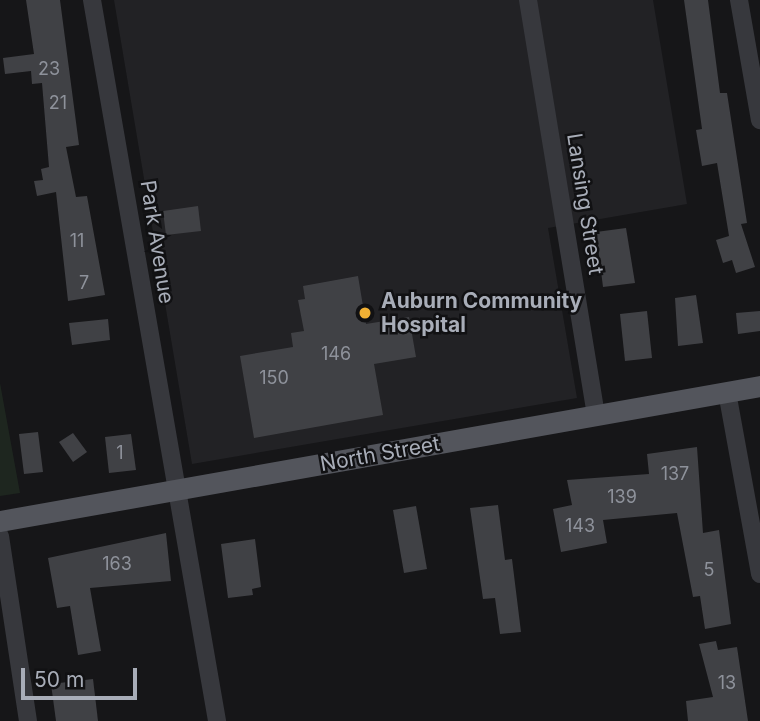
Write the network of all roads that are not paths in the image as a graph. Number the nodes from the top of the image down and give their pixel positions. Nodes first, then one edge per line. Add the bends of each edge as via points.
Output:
1 (92, 0) edge
2 (528, 0) edge
3 (739, 0) edge
4 (760, 120) edge
5 (760, 386) edge
6 (727, 392) junction
7 (596, 415) junction
8 (176, 491) junction
9 (0, 522) edge
10 (0, 536) edge
11 (760, 574) edge
12 (28, 721) edge
13 (217, 721) edge

1 - 8 street, Park Avenue
2 - 7 street, Lansing Street
3 - 4 street
5 - 6 main road, North Street
6 - 7 main road, North Street
6 - 11 street
7 - 8 main road, North Street
8 - 9 main road, North Street
8 - 13 street, Park Avenue
10 - 12 street

